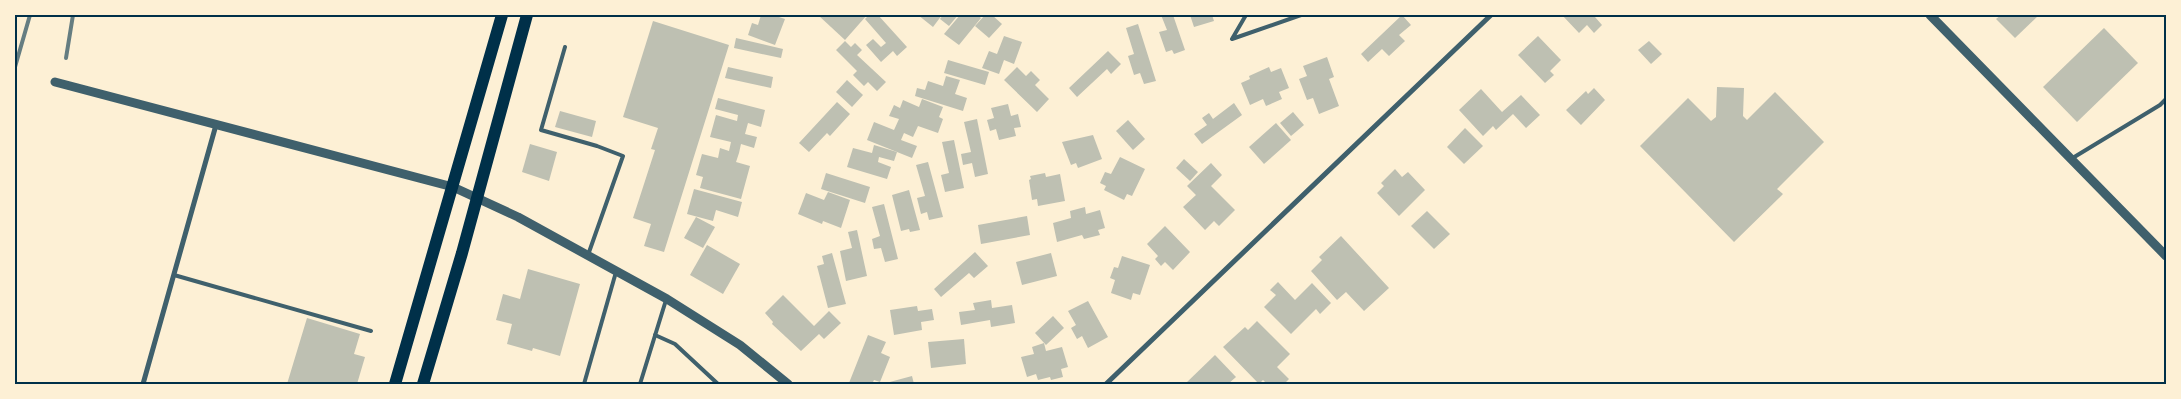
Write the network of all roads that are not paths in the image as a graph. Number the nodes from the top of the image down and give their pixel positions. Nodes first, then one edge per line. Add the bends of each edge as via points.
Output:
1 (502, 15) edge
2 (527, 15) edge
3 (1246, 15) edge
4 (1301, 15) edge
5 (1491, 15) edge
6 (1930, 15) edge
7 (565, 47) dead end
8 (55, 82) dead end
9 (2166, 99) edge
10 (216, 125) junction
11 (2071, 159) junction
12 (453, 187) junction
13 (477, 198) junction
14 (588, 255) junction
15 (2166, 256) edge
16 (616, 270) junction
17 (174, 275) junction
18 (667, 298) junction
19 (371, 331) dead end
20 (656, 335) junction
21 (715, 383) edge
22 (142, 384) edge
23 (395, 384) edge
24 (423, 384) edge
25 (584, 384) edge
26 (640, 384) edge
27 (788, 384) edge
28 (1106, 384) edge

1 - 12 main road
2 - 13 main road
3 - 4 lane via 1232,39
5 - 28 street
6 - 11 street
7 - 14 lane via 541,130 623,156
8 - 10 street
9 - 11 lane
10 - 12 street
10 - 17 street
11 - 15 street
12 - 13 street
12 - 23 main road
13 - 14 street
13 - 24 main road
14 - 16 street
16 - 18 street
16 - 25 lane
17 - 19 lane
17 - 22 street
18 - 20 lane
18 - 27 street via 740,345
20 - 21 lane via 675,344
20 - 26 lane

